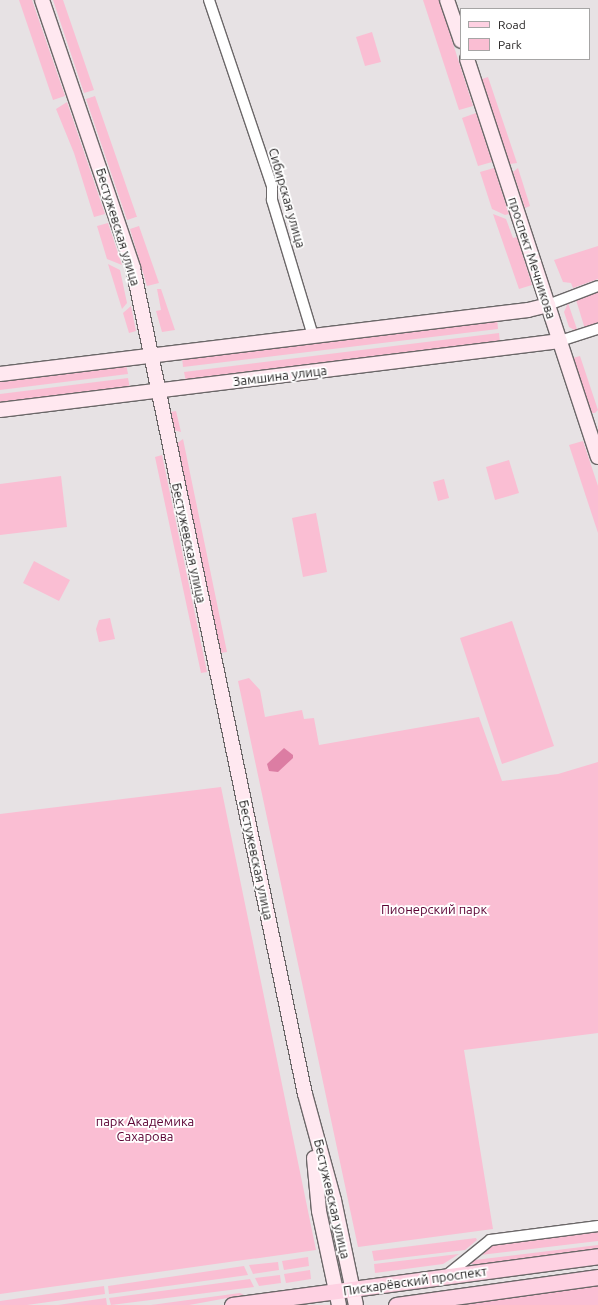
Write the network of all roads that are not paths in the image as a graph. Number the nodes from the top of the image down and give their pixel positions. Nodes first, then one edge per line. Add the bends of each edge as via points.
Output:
1 (42, 0) edge
2 (209, 0) edge
3 (447, 0) edge
4 (460, 38) edge
5 (467, 60) edge
6 (598, 286) edge
7 (548, 305) junction
8 (598, 329) edge
9 (313, 336) junction
10 (560, 341) junction
11 (151, 356) junction
12 (0, 374) edge
13 (157, 391) junction
14 (0, 410) edge
15 (598, 457) edge
16 (305, 1094) junction
17 (598, 1226) edge
18 (598, 1256) edge
19 (446, 1276) junction
20 (598, 1277) edge
21 (353, 1289) junction
22 (338, 1298) edge
23 (232, 1305) edge
24 (356, 1305) edge
25 (396, 1305) edge

1 - 11 street, Бестужевская улица via 133,268
2 - 9 street, Сибирская улица via 272,186 272,200
3 - 4 street
5 - 7 street, проспект Мечникова
6 - 7 street
7 - 9 street via 528,310
7 - 10 street, проспект Мечникова
8 - 10 street
9 - 11 street
10 - 13 street, Замшина улица
10 - 15 street, проспект Мечникова
11 - 12 street
11 - 13 street, Бестужевская улица
13 - 14 street, Замшина улица
13 - 16 street, Бестужевская улица
16 - 21 street, Бестужевская улица via 334,1200
16 - 22 street, Бестужевская улица via 304,1111 316,1167 319,1211
17 - 19 street via 490,1240
18 - 19 main road, Пискарёвский проспект
19 - 21 main road, Пискарёвский проспект
20 - 25 main road, Пискарёвский проспект
21 - 22 main road, Пискарёвский проспект
21 - 24 street, Бестужевская улица
22 - 23 main road, Пискарёвский проспект

